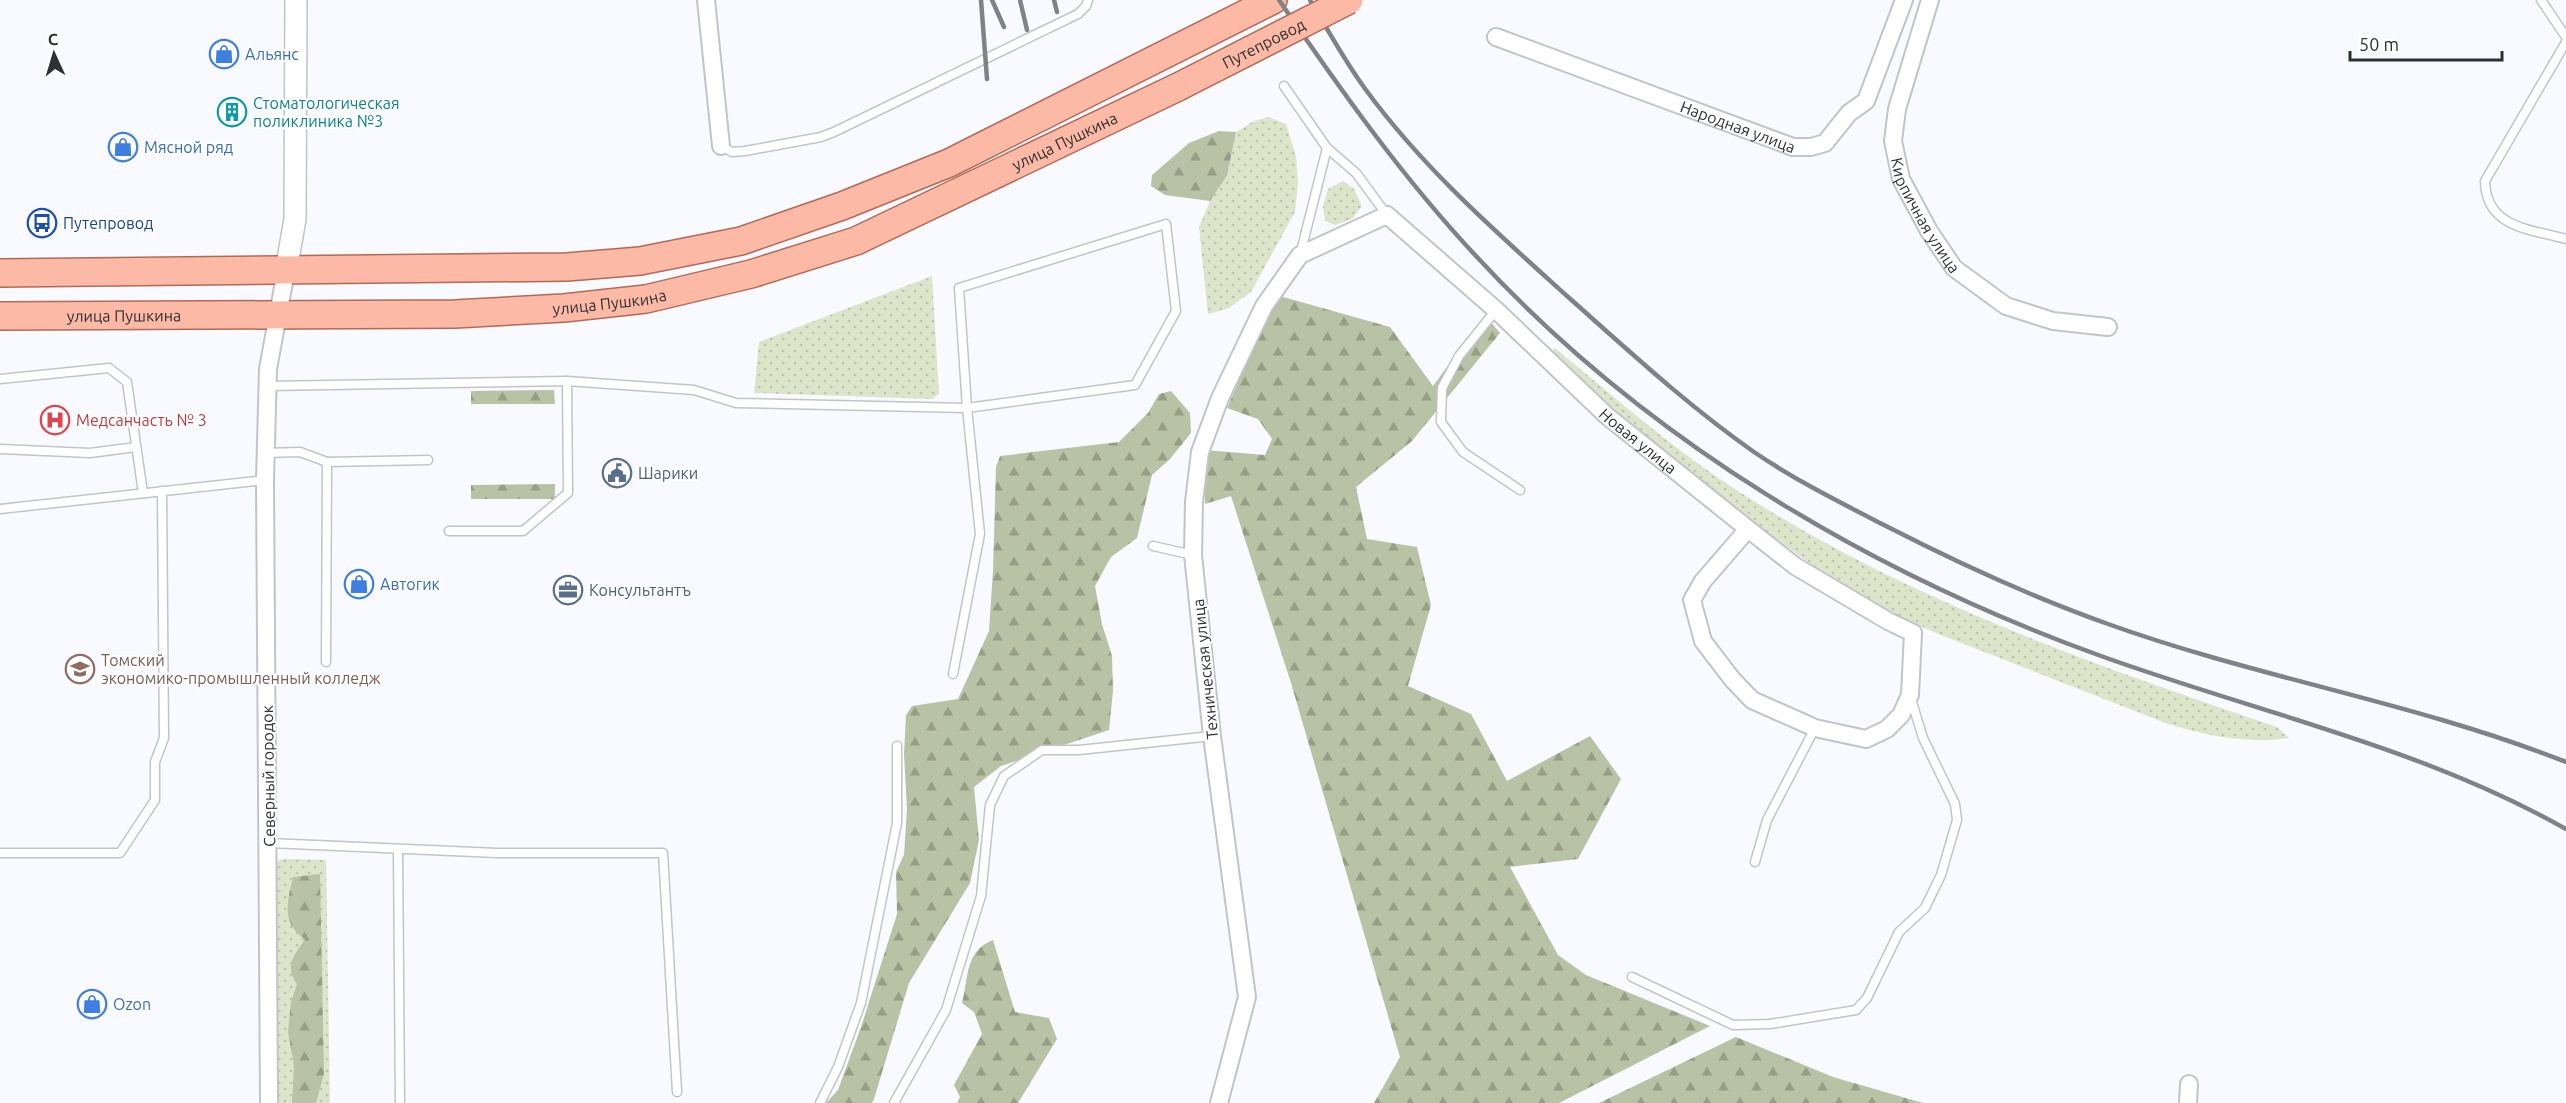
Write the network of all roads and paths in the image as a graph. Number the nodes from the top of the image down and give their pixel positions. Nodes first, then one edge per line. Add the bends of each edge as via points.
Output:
1 (296, 0) edge
2 (706, 0) edge
3 (1088, 0) edge
4 (1273, 0) edge
5 (1349, 0) edge
6 (1904, 0) edge
7 (1930, 0) edge
8 (2541, 0) edge
9 (1496, 37) dead end
10 (2566, 40) edge
11 (1284, 86) dead end
12 (1178, 87) joint
13 (721, 146) joint
14 (1327, 148) junction
15 (1388, 215) junction
16 (2566, 239) edge
17 (1300, 255) junction
18 (286, 271) junction
19 (0, 273) edge
20 (1496, 310) junction
21 (279, 315) junction
22 (0, 316) edge
23 (2108, 327) dead end
24 (0, 379) edge
25 (567, 381) junction
26 (268, 386) junction
27 (967, 408) junction
28 (136, 447) junction
29 (0, 449) edge
30 (266, 453) junction
31 (428, 460) dead end
32 (327, 462) junction
33 (265, 480) junction
34 (1520, 489) dead end
35 (162, 491) junction
36 (143, 493) junction
37 (0, 509) edge
38 (1748, 529) junction
39 (449, 531) dead end
40 (1153, 546) dead end
41 (1193, 555) junction
42 (326, 662) dead end
43 (953, 674) dead end
44 (1910, 695) junction
45 (1815, 728) junction
46 (1212, 736) junction
47 (897, 746) dead end
48 (269, 843) junction
49 (398, 849) junction
50 (0, 853) edge
51 (1755, 862) dead end
52 (1632, 977) dead end
53 (2188, 1084) dead end
54 (677, 1092) dead end
55 (269, 1103) edge
56 (400, 1103) edge
57 (820, 1103) edge
58 (894, 1103) edge
59 (1219, 1103) edge
60 (2188, 1103) edge

1 - 18 street via 295,219
2 - 13 street
3 - 13 lane via 1078,14 827,135 744,151 732,152
4 - 18 main road, улица Пушкина via 949,163 741,241 640,261 567,267
5 - 12 main road, Путепровод, bridge
6 - 9 street, Народная улица via 1866,101 1849,113 1825,143 1811,147 1793,147
7 - 23 street, Кирпичная улица via 1897,109 1893,141 1901,179 1918,212 1954,268 2006,306 2053,321
8 - 10 lane
10 - 16 lane via 2486,181 2488,200 2498,216 2508,223
11 - 14 lane
12 - 21 main road, улица Пушкина via 856,241 751,274 646,299 564,308 455,314
14 - 15 lane via 1356,173
14 - 17 lane
15 - 17 street
15 - 20 street, Новая улица
17 - 41 street, Техническая улица via 1264,306 1220,398 1200,452
18 - 19 main road, улица Пушкина
18 - 21 street, Северный городок
20 - 34 lane via 1459,356 1442,388 1439,408 1441,422 1463,453
20 - 38 street, Новая улица via 1607,416
21 - 22 main road, улица Пушкина
21 - 26 street, Северный городок
24 - 28 lane via 109,368 127,382
25 - 26 lane
25 - 27 lane via 694,390 736,403
25 - 39 lane via 568,493 523,531
26 - 30 street, Северный городок
27 - 27 lane via 959,288 1166,224 1176,311 1135,385
27 - 43 lane via 980,534
28 - 29 lane via 90,453
28 - 36 lane
30 - 32 lane via 300,452
30 - 33 street, Северный городок
31 - 32 lane
32 - 42 lane
33 - 35 lane
33 - 48 street, Северный городок
35 - 36 lane
35 - 50 lane via 164,738 155,762 155,800 120,853
36 - 37 lane
38 - 44 street, Новая улица via 1795,566 1913,633
38 - 45 street via 1692,600 1703,641 1752,700
40 - 41 lane
41 - 46 street, Техническая улица
44 - 45 street via 1901,715 1887,729 1866,739
44 - 52 lane via 1923,738 1955,804 1957,820 1941,875 1925,908 1899,932 1867,998 1856,1010 1770,1024 1733,1024
45 - 51 lane via 1767,820
46 - 58 lane via 1079,750 1042,750 1004,776 990,805 981,896 946,1010
46 - 59 street, Техническая улица via 1247,997
47 - 57 lane via 897,823 861,1003
48 - 49 lane
48 - 55 street, Северный городок
49 - 54 lane via 663,853
49 - 56 lane
53 - 60 street

